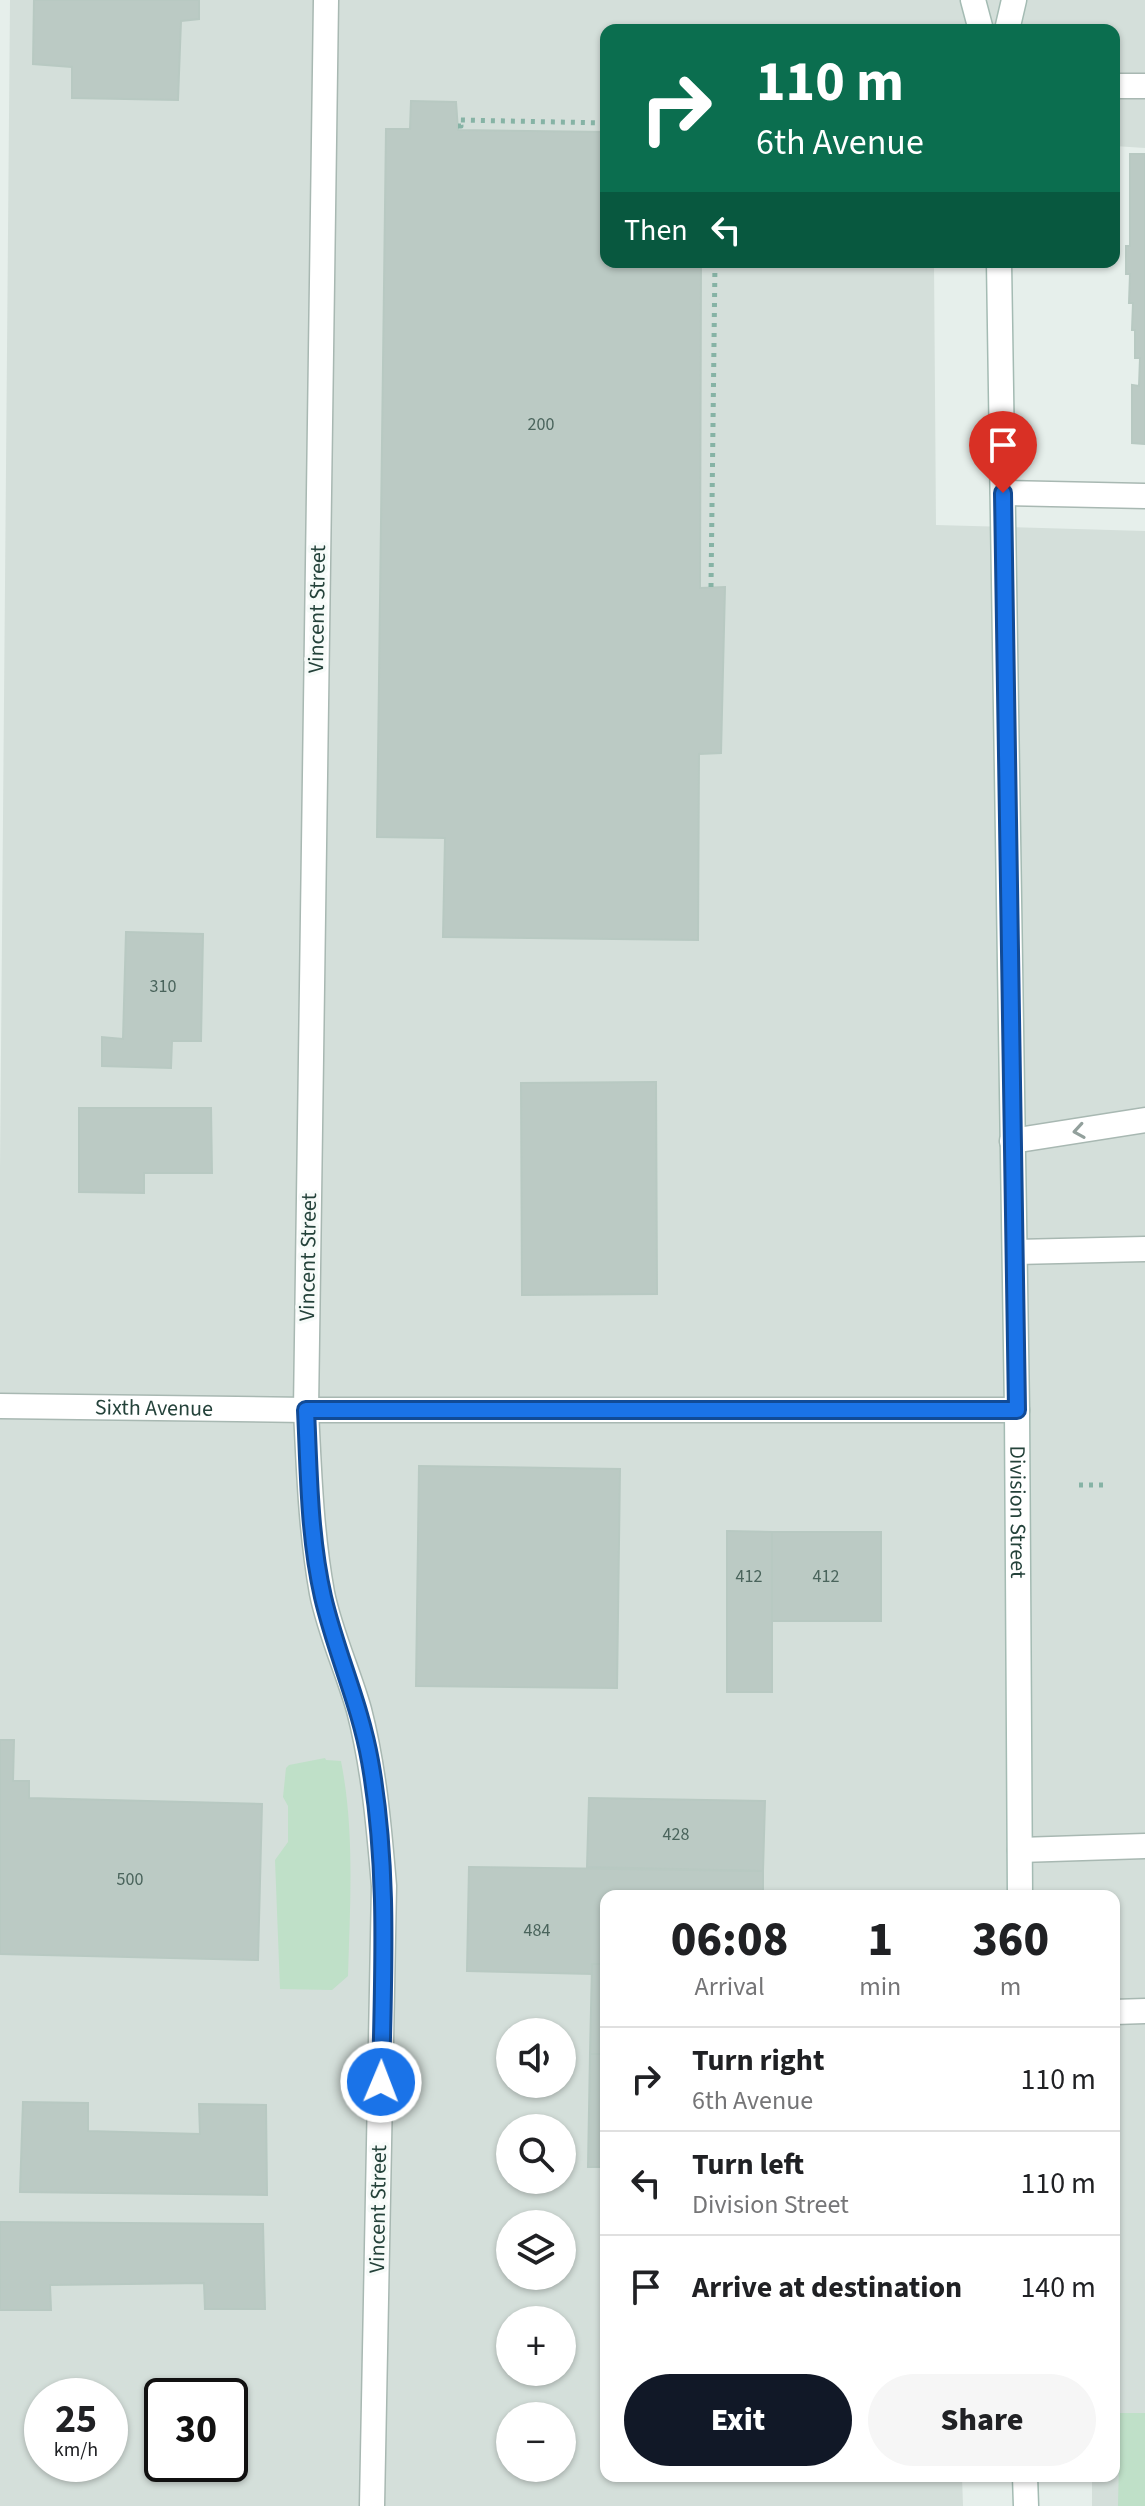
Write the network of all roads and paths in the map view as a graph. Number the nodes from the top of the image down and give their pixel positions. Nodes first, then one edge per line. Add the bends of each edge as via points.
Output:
1 (326, 0) edge
2 (973, 0) edge
3 (1014, 0) edge
4 (979, 24) edge
5 (1008, 24) edge
6 (1120, 86) edge
7 (1145, 86) edge
8 (600, 123) edge
9 (458, 126) dead end
10 (715, 268) edge
11 (999, 268) edge
12 (1003, 493) junction
13 (1145, 496) edge
14 (711, 587) dead end
15 (1145, 1120) edge
16 (1012, 1141) junction
17 (1145, 1249) edge
18 (1015, 1252) junction
19 (0, 1406) edge
20 (306, 1410) junction
21 (1017, 1410) junction
22 (1079, 1485) dead end
23 (1109, 1485) dead end
24 (1145, 1846) edge
25 (1020, 1850) junction
26 (1020, 1890) edge
27 (1145, 2011) edge
28 (1120, 2012) edge
29 (1025, 2482) edge
30 (372, 2506) edge
31 (1026, 2506) edge

1 - 20 street, Vincent Street
2 - 4 street
3 - 5 street
6 - 7 street
8 - 9 path via 460,120
10 - 14 path
11 - 12 street, Division Street
12 - 13 street
12 - 16 street, Division Street
15 -> 16 street
16 - 18 street, Division Street
17 - 18 street
18 - 21 street, Division Street
19 - 20 street, Sixth Avenue
20 - 21 street, Sixth Avenue
20 - 30 street, Vincent Street via 320,1580 370,1759 384,1886
21 - 25 street, Division Street
22 - 23 path
24 - 25 street
25 - 26 street, Division Street
27 - 28 street
29 - 31 street

